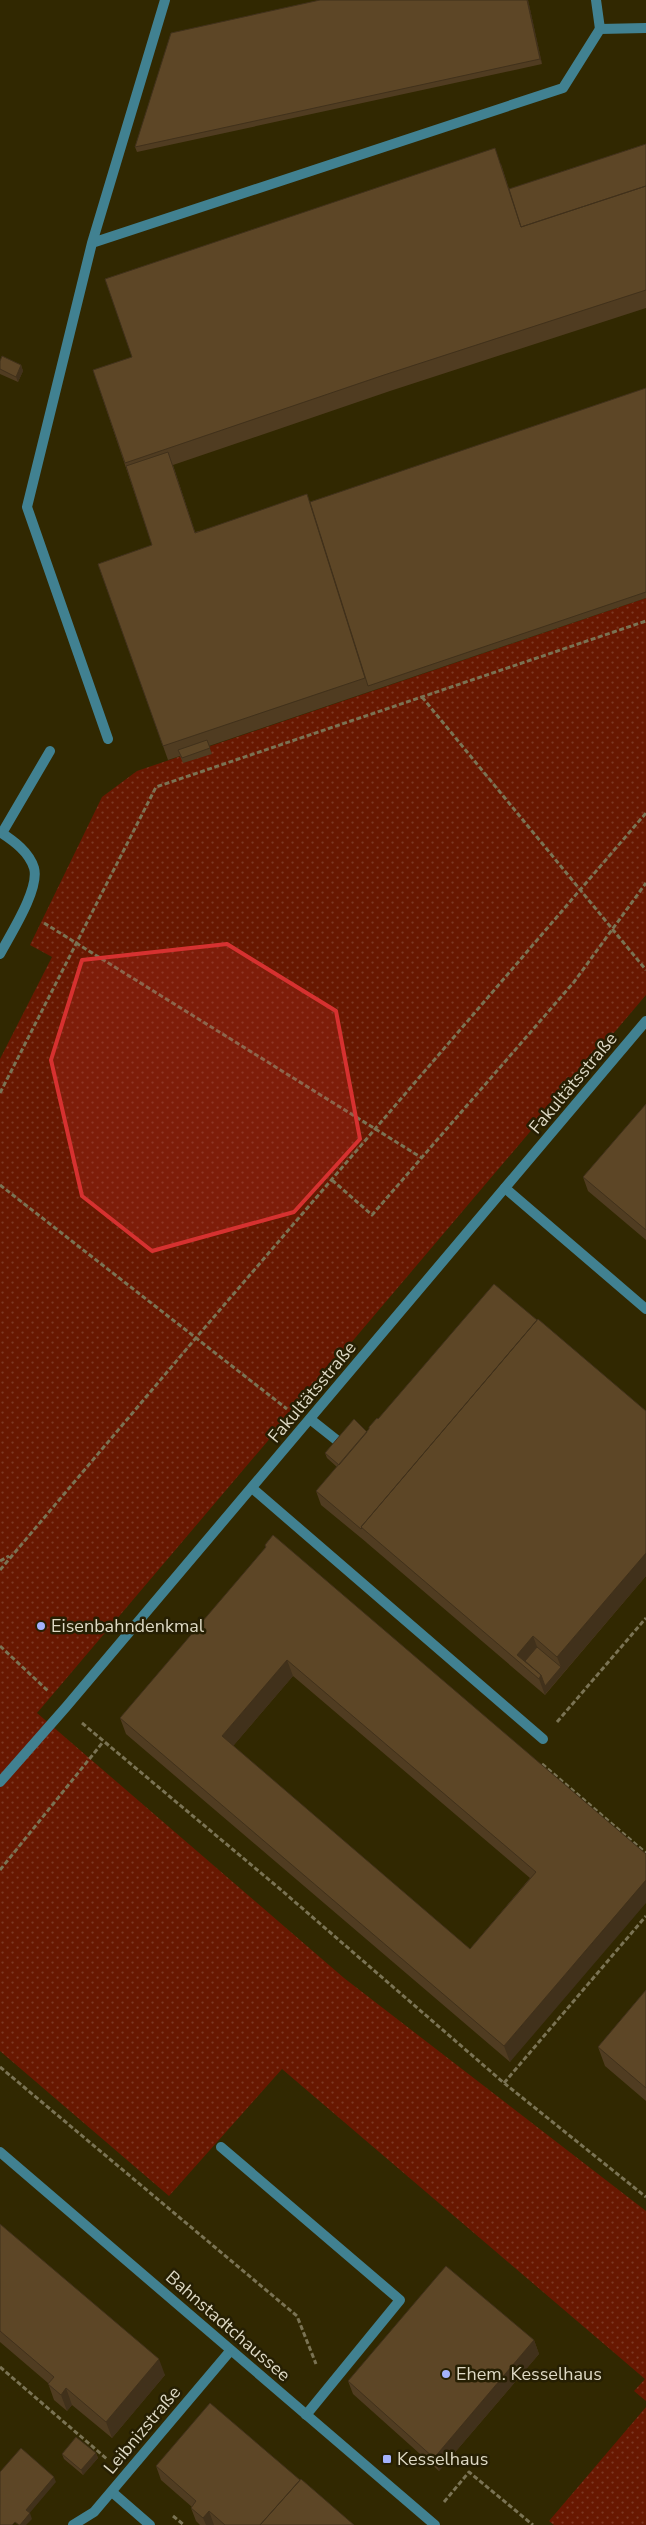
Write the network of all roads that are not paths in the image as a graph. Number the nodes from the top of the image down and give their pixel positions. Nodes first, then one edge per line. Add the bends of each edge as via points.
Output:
1 (165, 0) edge
2 (596, 0) edge
3 (646, 28) edge
4 (600, 29) junction
5 (92, 243) junction
6 (108, 739) dead end
7 (50, 751) dead end
8 (1, 832) edge
9 (0, 954) edge
10 (646, 1021) edge
11 (505, 1188) junction
12 (646, 1309) edge
13 (308, 1421) junction
14 (339, 1442) edge
15 (252, 1488) junction
16 (543, 1739) road end
17 (0, 1782) edge
18 (221, 2146) dead end
19 (1, 2154) edge
20 (231, 2350) junction
21 (306, 2415) junction
22 (112, 2492) junction
23 (432, 2522) edge
24 (73, 2525) edge
25 (150, 2525) edge

1 - 5 street
2 - 4 street
3 - 4 street
4 - 5 street via 563,88
5 - 6 street via 27,507
7 - 8 street
8 - 9 street via 24,851 34,869 33,889
10 - 11 street, Fakultätsstraße
11 - 12 street
11 - 13 street, Fakultätsstraße
13 - 14 street
13 - 15 street, Fakultätsstraße
15 - 16 street
15 - 17 street, Fakultätsstraße
18 - 21 street via 400,2300
19 - 20 street, Bahnstadtchaussee
20 - 21 street, Bahnstadtchaussee
20 - 22 street, Leibnizstraße
21 - 23 street, Bahnstadtchaussee
22 - 24 street, Leibnizstraße via 94,2512
22 - 25 street

